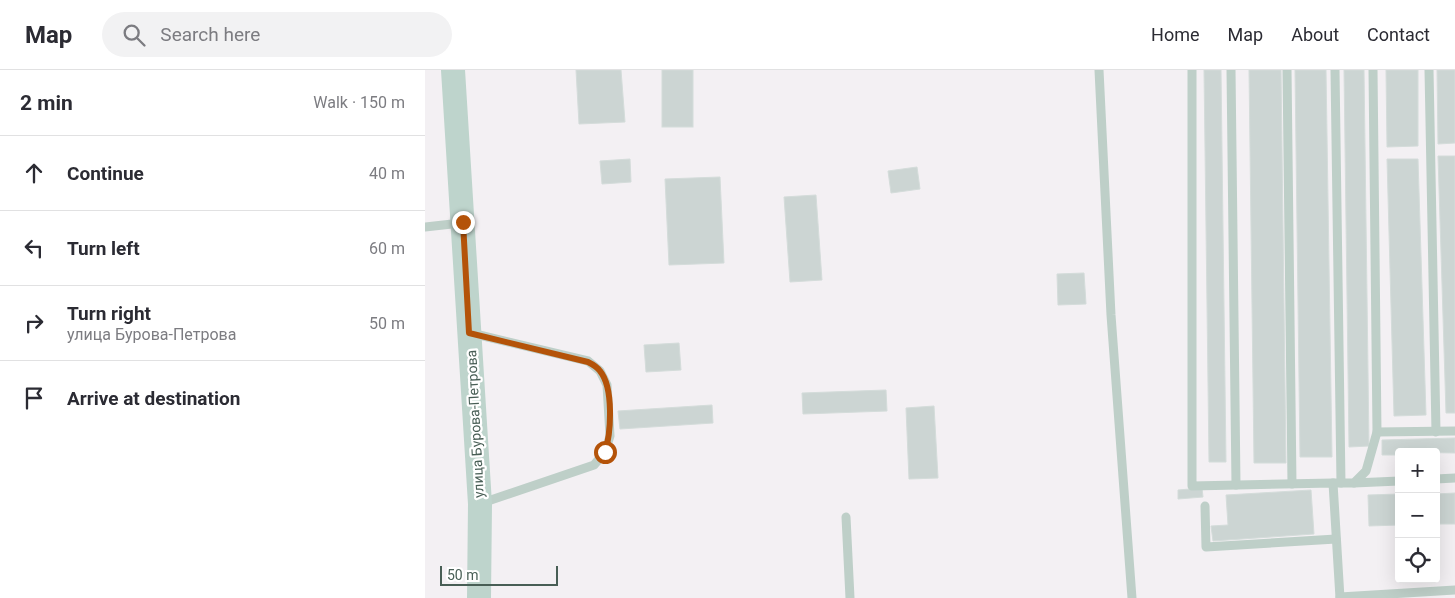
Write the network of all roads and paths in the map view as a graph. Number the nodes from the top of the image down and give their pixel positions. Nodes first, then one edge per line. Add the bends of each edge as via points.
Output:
1 (453, 70) edge
2 (1099, 70) edge
3 (1192, 70) edge
4 (1231, 70) edge
5 (1287, 70) edge
6 (1335, 70) edge
7 (1373, 70) edge
8 (1429, 70) edge
9 (463, 222) junction
10 (425, 227) edge
11 (469, 333) junction
12 (1455, 431) edge
13 (1377, 432) junction
14 (1436, 432) junction
15 (1455, 478) edge
16 (1440, 479) edge
17 (1395, 481) edge
18 (1337, 483) junction
19 (1354, 483) junction
20 (1292, 484) junction
21 (1236, 485) junction
22 (479, 504) junction
23 (1205, 506) dead end
24 (846, 517) dead end
25 (1337, 539) junction
26 (1455, 590) edge
27 (479, 598) edge
28 (850, 598) edge
29 (1132, 598) edge
30 (1340, 598) edge

1 - 9 main road, улица Бурова-Петрова
2 - 29 lane via 1111,315
3 - 21 lane via 1192,486
4 - 21 lane
5 - 20 lane
6 - 18 lane
7 - 13 lane
8 - 14 lane
9 - 10 lane
9 - 11 main road, улица Бурова-Петрова
11 - 22 main road, улица Бурова-Петрова
11 - 22 lane via 588,362 600,371 608,393 610,436 605,452 594,465
12 - 14 lane
13 - 14 lane
13 - 19 lane via 1366,471
15 - 16 lane
17 - 19 lane
18 - 19 lane
18 - 20 lane
18 - 25 lane
20 - 21 lane
22 - 27 main road, улица Бурова-Петрова
23 - 25 lane via 1206,547
24 - 28 lane
25 - 30 lane
26 - 30 lane

